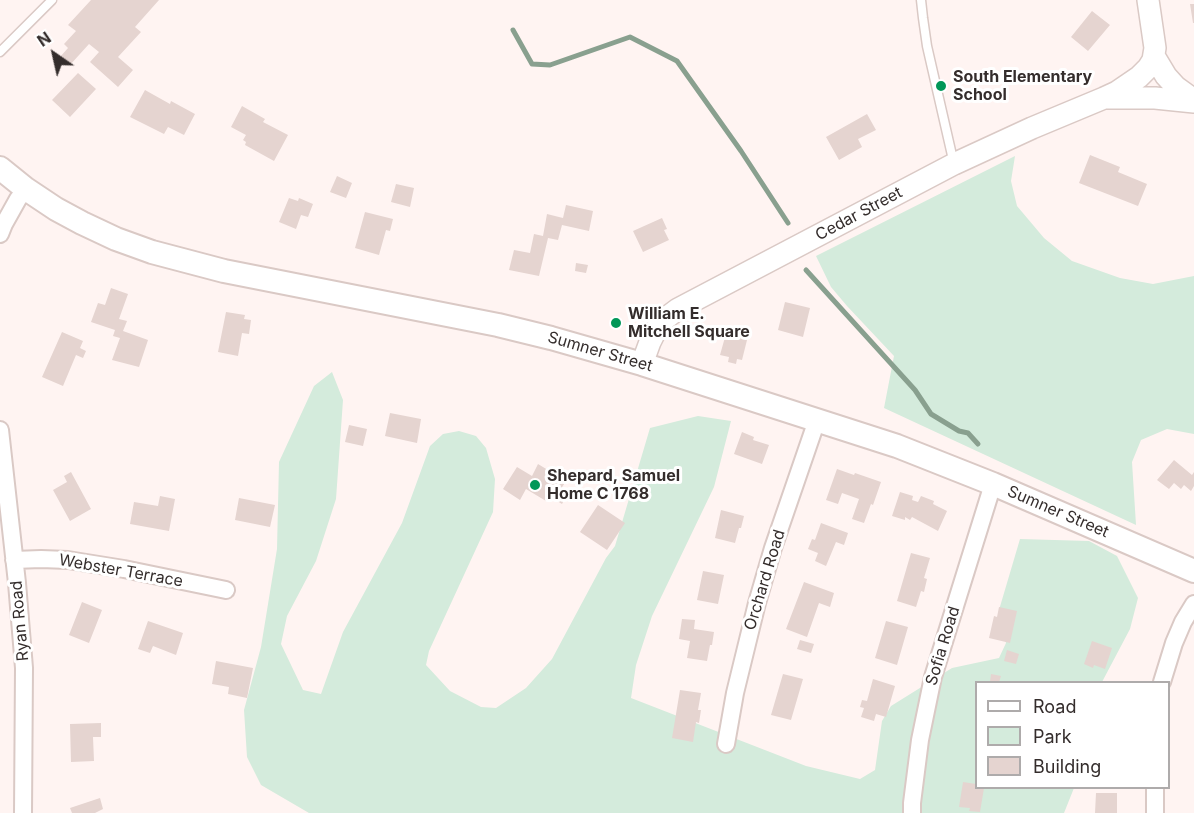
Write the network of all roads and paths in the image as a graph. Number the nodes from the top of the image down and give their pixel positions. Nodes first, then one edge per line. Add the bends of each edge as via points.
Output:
1 (52, 0) edge
2 (921, 0) edge
3 (1148, 0) edge
4 (0, 52) edge
5 (1154, 56) junction
6 (1104, 98) junction
7 (1194, 101) edge
8 (954, 164) junction
9 (0, 168) edge
10 (26, 189) junction
11 (0, 234) edge
12 (642, 364) junction
13 (817, 420) junction
14 (0, 430) edge
15 (993, 484) junction
16 (14, 560) junction
17 (1194, 572) edge
18 (226, 590) dead end
19 (1194, 604) edge
20 (1162, 681) edge
21 (726, 744) dead end
22 (1155, 789) edge
23 (23, 813) edge
24 (912, 813) edge
25 (1155, 813) edge

1 - 4 lane
2 - 8 lane via 927,46
3 - 5 street
5 - 6 street, Cedar Street via 1139,77
5 - 7 street, Cedar Street via 1166,76
6 - 7 street, Cedar Street
6 - 8 street, Cedar Street
8 - 12 street, Cedar Street via 672,313 655,332
9 - 10 main road, Sumner Street
10 - 11 street
10 - 12 main road, Sumner Street via 116,239 189,263 498,326
12 - 13 main road, Sumner Street
13 - 15 main road, Sumner Street
13 - 21 street, Orchard Road via 757,603
14 - 16 street, Ryan Road
15 - 17 main road, Sumner Street
15 - 24 street, Sofia Road via 933,678 920,740
16 - 18 street, Webster Terrace via 68,560
16 - 23 street, Ryan Road via 24,668
19 - 20 street via 1174,643
22 - 25 street

